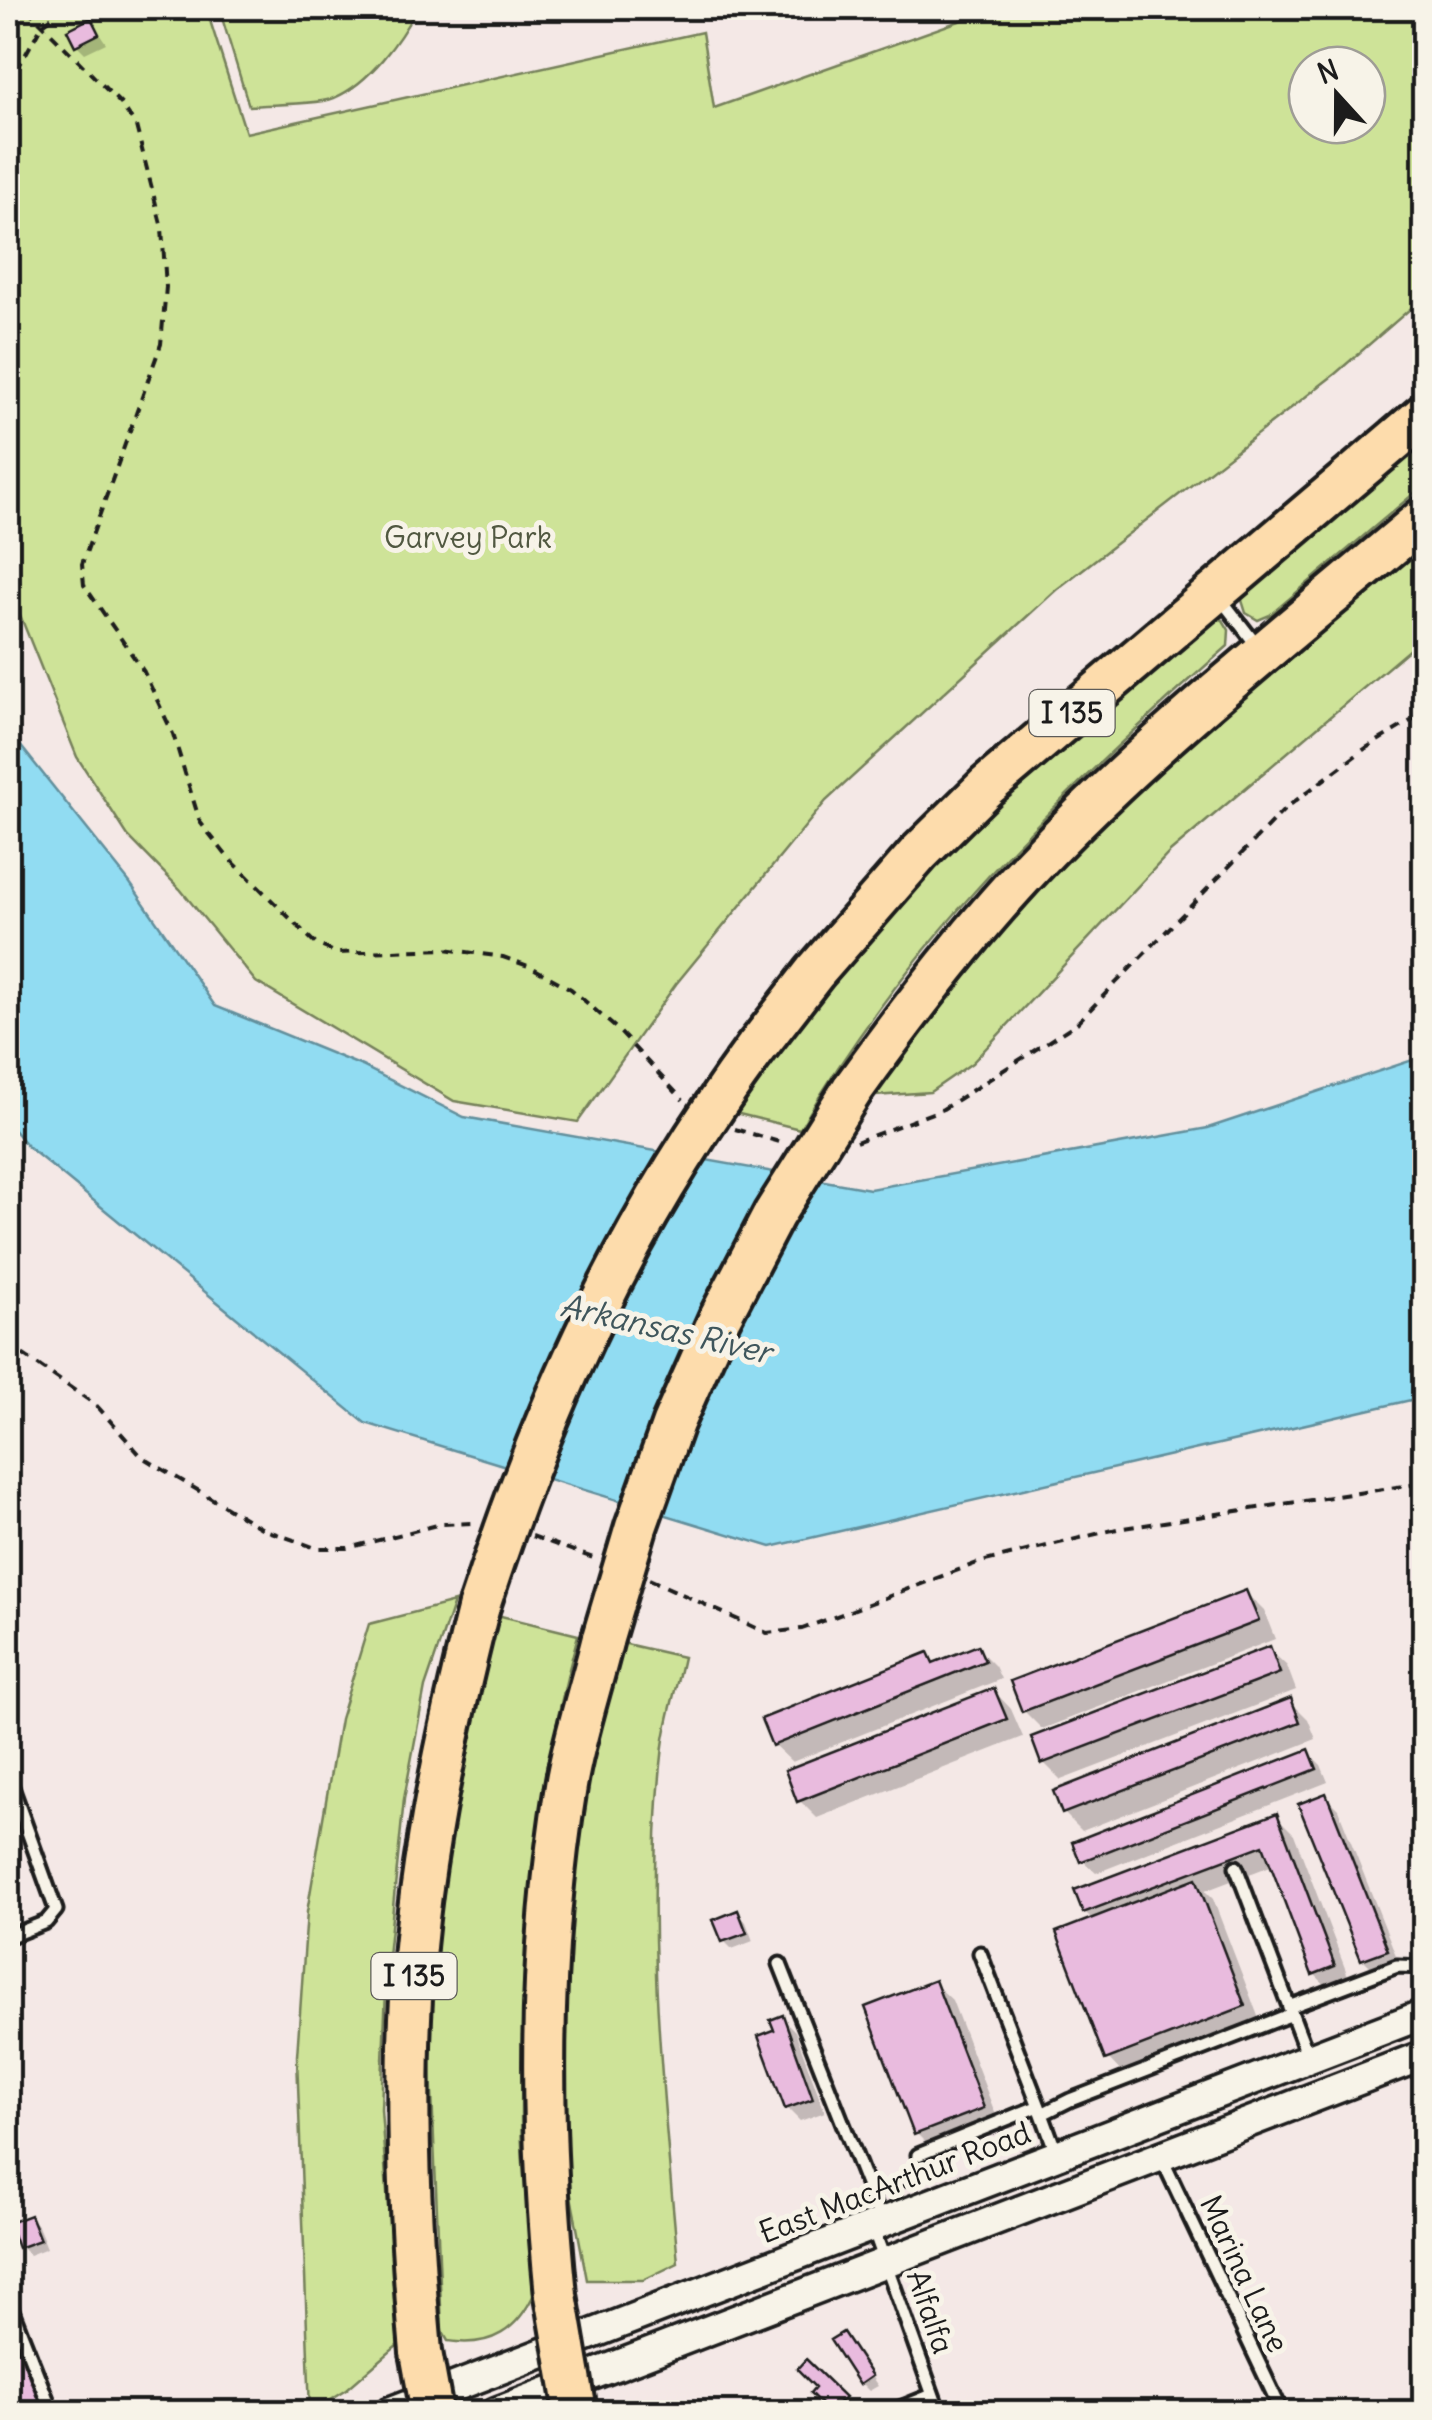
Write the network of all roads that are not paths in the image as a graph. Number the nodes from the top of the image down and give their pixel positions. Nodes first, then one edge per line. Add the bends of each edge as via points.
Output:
1 (1424, 415) edge
2 (1424, 518) edge
3 (1215, 592) junction
4 (1264, 654) junction
5 (8, 1776) edge
6 (1236, 1867) dead end
7 (8, 1937) edge
8 (980, 1952) dead end
9 (780, 1964) dead end
10 (1424, 1967) edge
11 (1291, 2011) junction
12 (1424, 2014) edge
13 (1424, 2055) edge
14 (1310, 2058) junction
15 (1040, 2110) junction
16 (918, 2155) dead end
17 (1058, 2156) junction
18 (1161, 2157) junction
19 (877, 2226) junction
20 (887, 2263) junction
21 (8, 2300) edge
22 (932, 2394) junction
23 (52, 2412) edge
24 (390, 2412) edge
25 (432, 2412) edge
26 (496, 2412) edge
27 (576, 2412) edge
28 (890, 2412) edge
29 (939, 2412) edge
30 (1282, 2412) edge

1 - 3 highway, I 135
2 - 4 highway, I 135
3 - 4 lane
3 - 25 highway, I 135, bridge via 932,840 756,1048 692,1138 602,1296 515,1498 446,1736 410,2016 412,2254
4 - 27 highway, I 135, bridge via 1099,798 970,936 852,1090 774,1214 673,1424 603,1638 566,1784 549,1929 542,2047 545,2186
5 - 7 lane via 56,1910 46,1922
6 - 11 lane
8 - 15 lane
9 - 19 lane, Alfalfa
10 - 11 lane via 1397,1966
11 - 14 lane
11 - 15 lane
12 - 14 street, East MacArthur Road
13 - 18 street
14 - 17 street, East MacArthur Road
15 - 16 lane
15 - 17 lane
17 - 19 street, East MacArthur Road
18 - 20 street
18 - 30 lane, Marina Lane
19 - 20 lane, Alfalfa
19 - 24 street, East MacArthur Road
20 - 22 lane, Alfalfa
20 - 26 street
21 - 23 lane
22 - 28 lane
22 - 29 lane, Alfalfa

